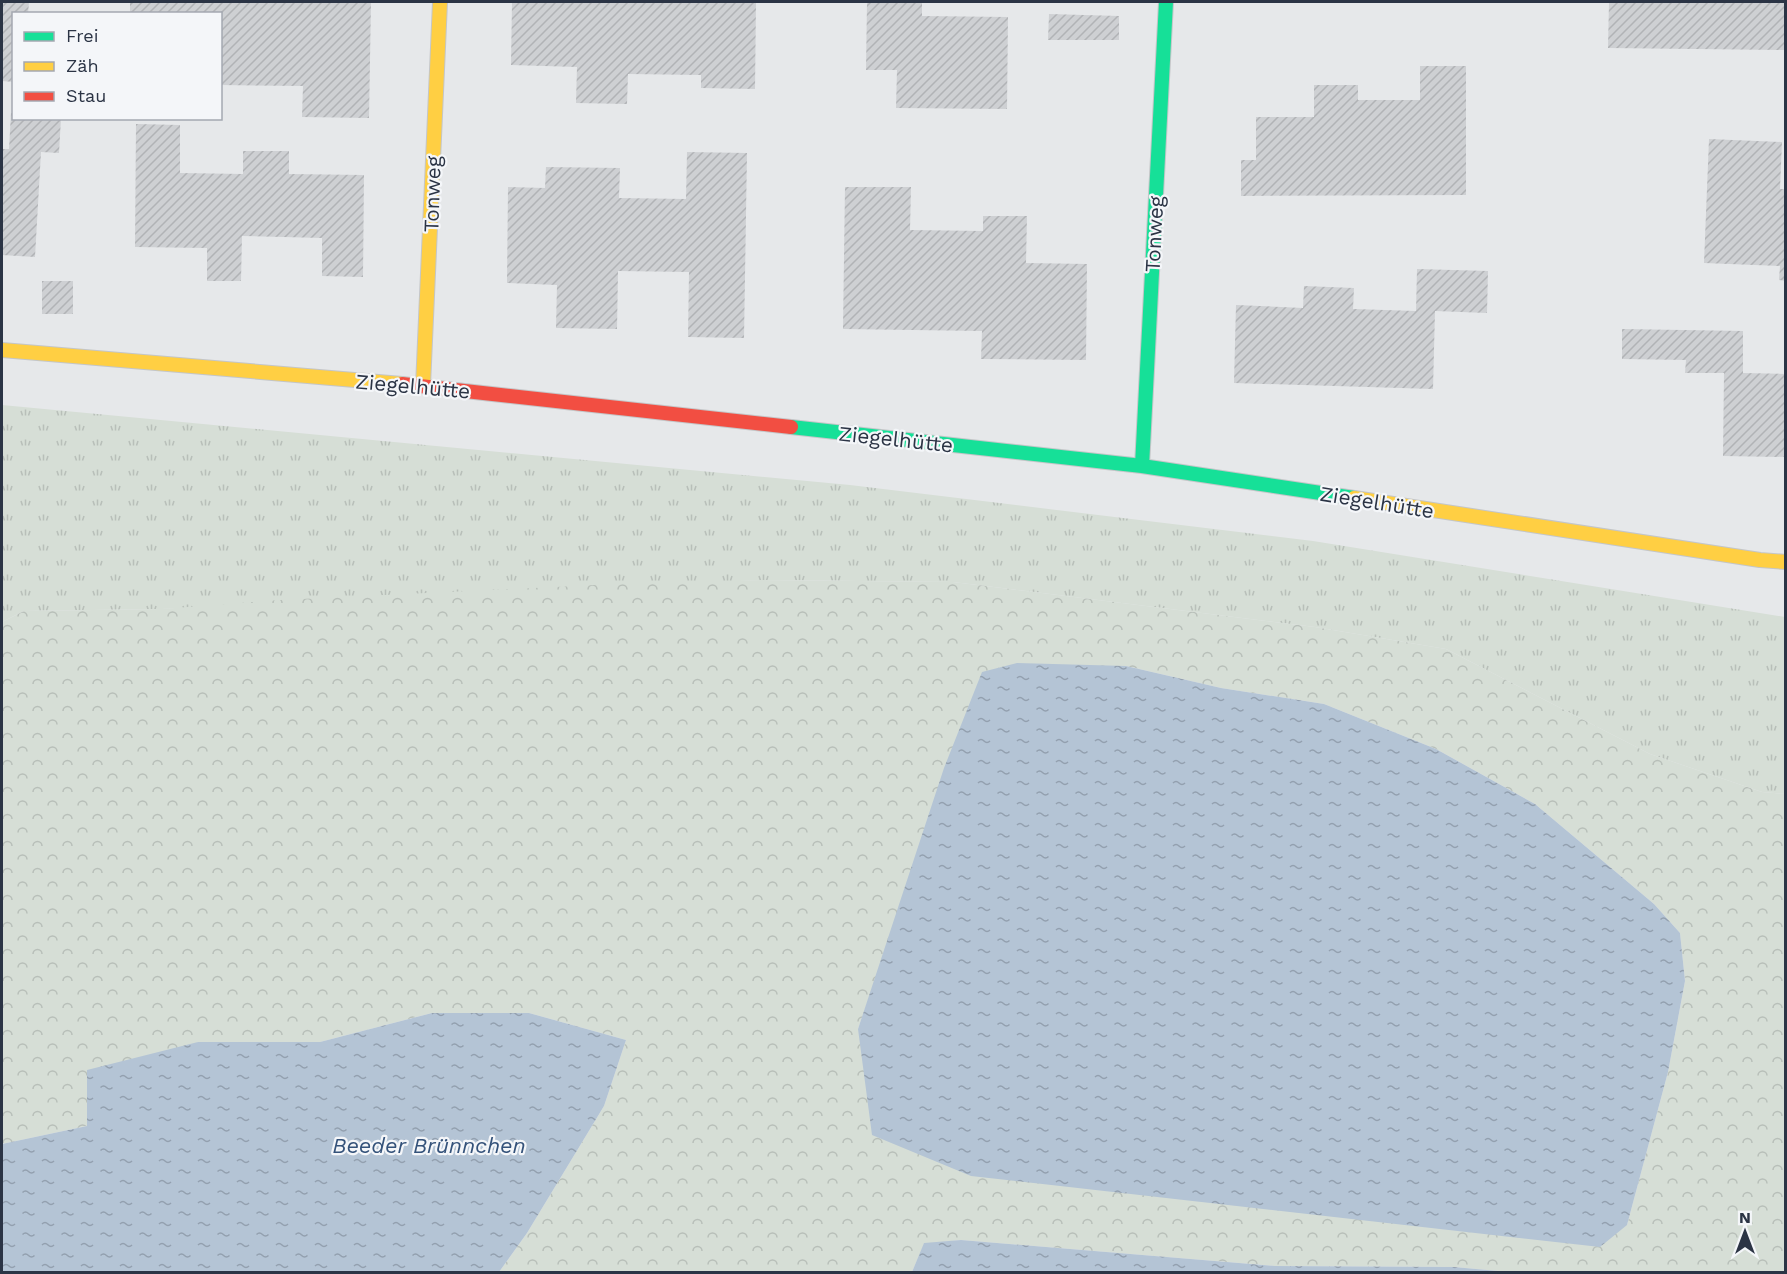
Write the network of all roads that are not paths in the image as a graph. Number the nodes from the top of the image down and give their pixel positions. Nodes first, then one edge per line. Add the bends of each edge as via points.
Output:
1 (440, 2) edge
2 (1166, 2) edge
3 (2, 350) edge
4 (423, 386) junction
5 (1142, 466) junction
6 (1785, 562) edge

1 - 4 street, Tonweg
2 - 5 street, Tonweg
3 - 4 street, Ziegelhütte
4 - 5 street, Ziegelhütte
5 - 6 street, Ziegelhütte

